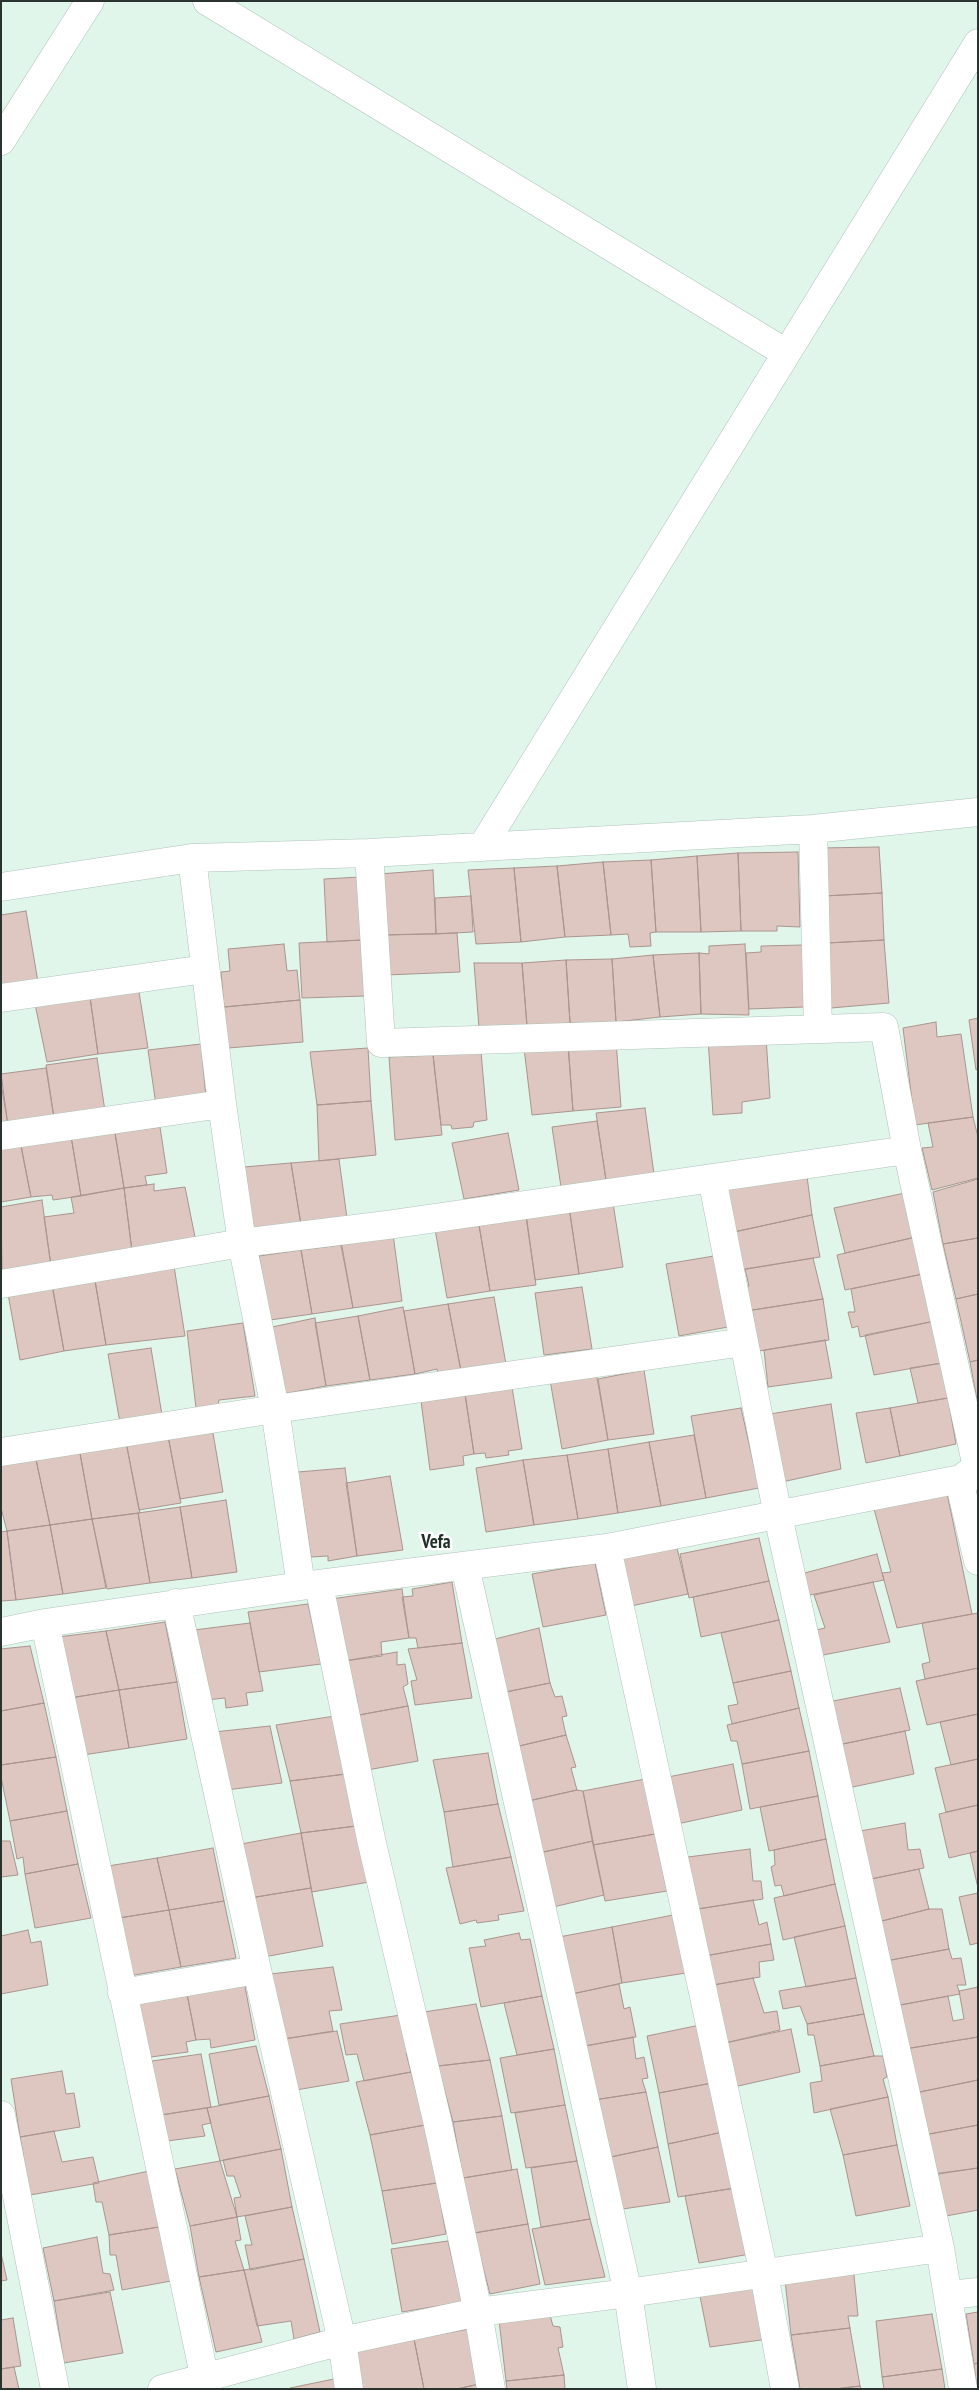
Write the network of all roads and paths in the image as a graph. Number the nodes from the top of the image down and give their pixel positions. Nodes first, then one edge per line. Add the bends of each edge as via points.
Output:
1 (90, 1) edge
2 (207, 1) edge
3 (978, 43) edge
4 (1, 141) edge
5 (786, 353) junction
6 (978, 812) edge
7 (813, 829) junction
8 (482, 847) junction
9 (369, 853) junction
10 (192, 858) junction
11 (1, 887) edge
12 (205, 969) junction
13 (1, 998) edge
14 (818, 1029) junction
15 (222, 1104) junction
16 (1, 1136) edge
17 (907, 1150) junction
18 (712, 1178) junction
19 (242, 1243) junction
20 (1, 1284) edge
21 (744, 1342) junction
22 (275, 1409) junction
23 (1, 1452) edge
24 (969, 1478) edge
25 (778, 1516) junction
26 (607, 1548) junction
27 (978, 1561) edge
28 (465, 1566) junction
29 (310, 1585) junction
30 (176, 1603) junction
31 (45, 1623) junction
32 (1, 1632) edge
33 (257, 1970) junction
34 (122, 1993) junction
35 (1, 2114) edge
36 (940, 2248) junction
37 (764, 2274) junction
38 (978, 2292) edge
39 (628, 2293) junction
40 (949, 2295) junction
41 (478, 2312) junction
42 (342, 2341) junction
43 (206, 2382) edge
44 (55, 2389) edge
45 (162, 2389) edge
46 (349, 2389) edge
47 (491, 2389) edge
48 (642, 2389) edge
49 (785, 2389) edge
50 (963, 2389) edge

1 - 4 street
2 - 5 street
3 - 5 street
5 - 8 street
6 - 7 street
7 - 8 street
7 - 14 street
8 - 9 street
9 - 10 street
9 - 14 street via 381,1043
10 - 11 street
10 - 12 street
12 - 13 street
12 - 15 street
14 - 17 street via 884,1027
15 - 16 street
15 - 19 street
17 - 18 street
17 - 24 street via 977,1467
18 - 19 street
18 - 21 street
19 - 20 street
19 - 22 street
21 - 22 street
21 - 25 street
22 - 23 street
22 - 29 street
24 - 25 street
24 - 27 street
25 - 26 street
25 - 36 street
26 - 28 street
26 - 37 street
28 - 29 street
28 - 39 street
29 - 30 street
29 - 41 street via 437,2120
30 - 31 street
30 - 33 street
31 - 32 street
31 - 34 street
33 - 34 street
33 - 42 street
34 - 43 street
35 - 44 street
36 - 37 street
36 - 40 street
37 - 39 street
37 - 49 street
38 - 40 street
39 - 41 street
39 - 48 street
40 - 50 street
41 - 42 street
41 - 47 street
42 - 43 street
42 - 46 street
43 - 45 street

